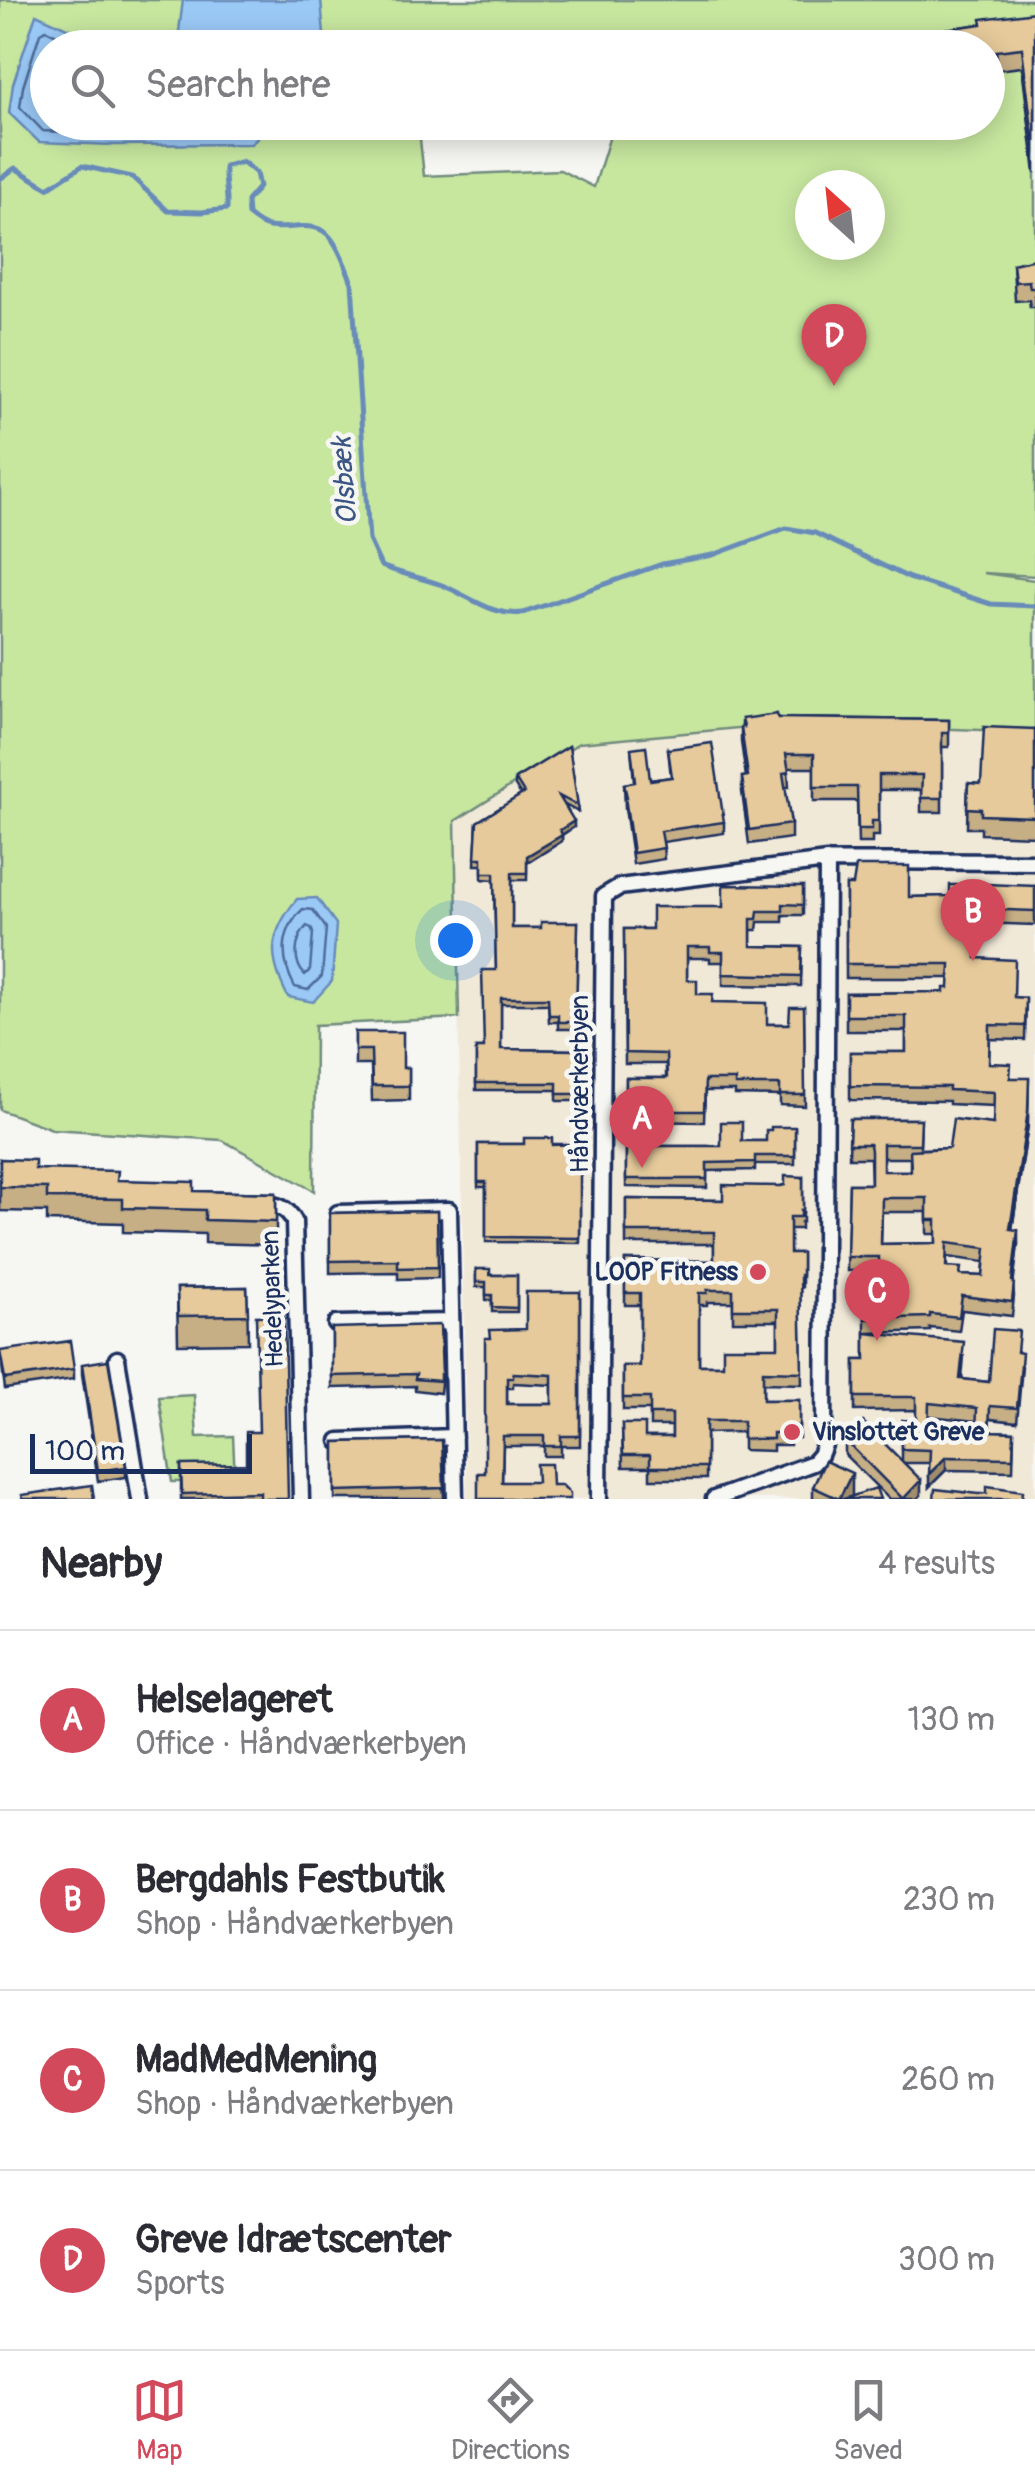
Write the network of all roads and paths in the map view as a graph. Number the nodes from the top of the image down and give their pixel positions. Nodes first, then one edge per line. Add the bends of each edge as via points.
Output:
1 (827, 861) junction
2 (1035, 862) edge
3 (236, 1200) edge
4 (338, 1212) edge
5 (452, 1322) junction
6 (336, 1324) edge
7 (117, 1359) dead end
8 (454, 1437) junction
9 (339, 1440) edge
10 (140, 1499) edge
11 (301, 1499) edge
12 (455, 1499) edge
13 (599, 1499) edge
14 (714, 1499) edge

1 - 2 street, Håndværkerbyen
1 - 13 street, Håndværkerbyen via 620,887 604,896
1 - 14 street via 824,1445 813,1462
3 - 11 street, Hedelyparken via 282,1206 294,1220
4 - 5 street via 449,1210
5 - 6 street
5 - 8 street
7 - 10 street
8 - 9 street
8 - 12 street

